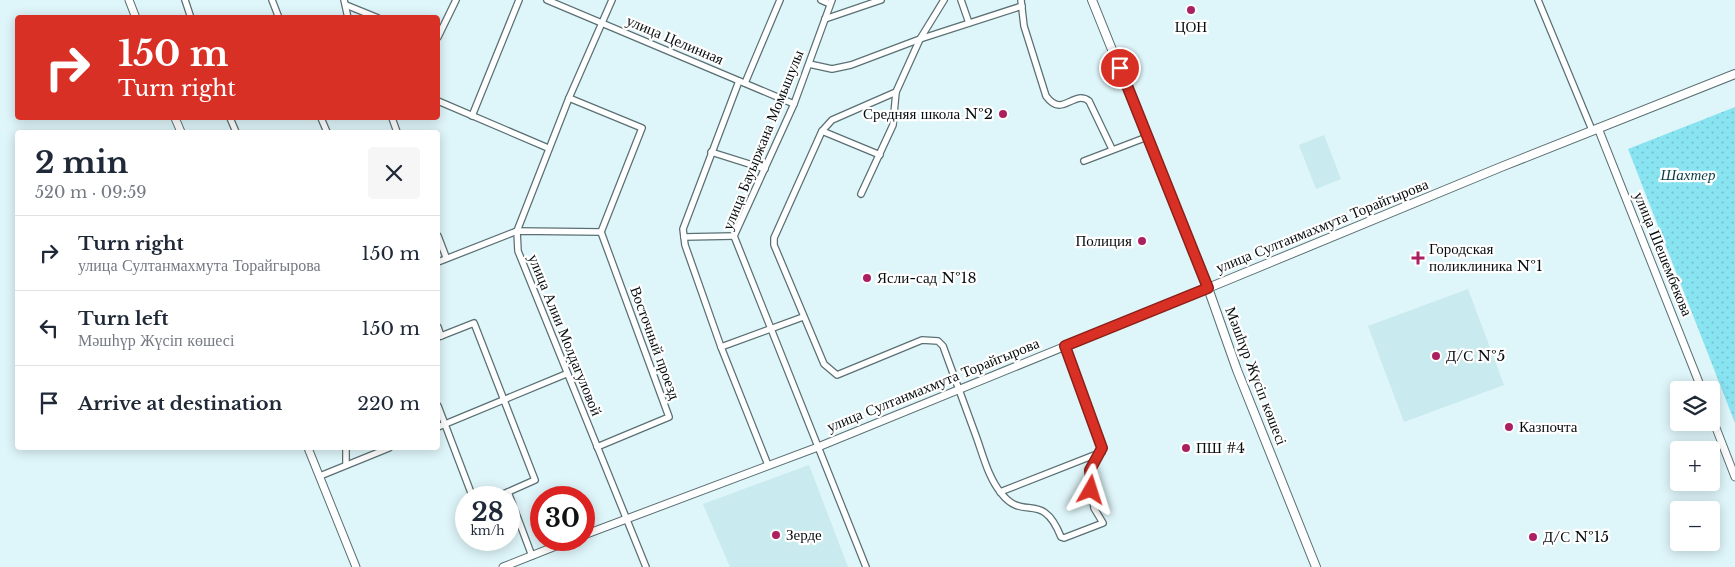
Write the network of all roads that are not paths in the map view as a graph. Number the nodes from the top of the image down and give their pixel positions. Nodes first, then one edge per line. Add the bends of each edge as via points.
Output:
1 (129, 0) edge
2 (185, 0) edge
3 (272, 0) edge
4 (456, 0) edge
5 (519, 0) edge
6 (547, 0) edge
7 (612, 0) edge
8 (780, 0) edge
9 (820, 0) edge
10 (881, 0) edge
11 (944, 0) edge
12 (961, 0) edge
13 (1092, 0) edge
14 (1538, 0) edge
15 (345, 2) edge
16 (831, 2) edge
17 (1021, 3) edge
18 (135, 15) edge
19 (190, 15) edge
20 (278, 15) edge
21 (347, 15) edge
22 (372, 15) edge
23 (825, 19) junction
24 (602, 23) junction
25 (969, 23) junction
26 (440, 33) edge
27 (920, 39) junction
28 (809, 64) junction
29 (1735, 74) edge
30 (738, 81) junction
31 (745, 84) junction
32 (896, 92) junction
33 (568, 98) junction
34 (440, 102) edge
35 (794, 104) junction
36 (472, 116) junction
37 (1595, 129) junction
38 (822, 131) junction
39 (1147, 137) junction
40 (548, 148) junction
41 (1112, 150) junction
42 (711, 152) junction
43 (880, 155) junction
44 (1084, 161) dead end
45 (764, 169) junction
46 (861, 194) dead end
47 (517, 231) junction
48 (601, 232) junction
49 (734, 236) junction
50 (684, 237) junction
51 (440, 241) edge
52 (446, 257) junction
53 (440, 261) edge
54 (1208, 288) junction
55 (803, 317) junction
56 (772, 329) junction
57 (440, 337) edge
58 (1065, 346) junction
59 (721, 347) junction
60 (566, 374) junction
61 (1698, 381) edge
62 (959, 389) junction
63 (504, 400) junction
64 (440, 411) edge
65 (445, 424) junction
66 (440, 426) edge
67 (1717, 431) edge
68 (597, 447) junction
69 (818, 447) junction
70 (309, 450) edge
71 (346, 450) edge
72 (383, 450) edge
73 (1102, 452) junction
74 (346, 465) junction
75 (768, 465) junction
76 (320, 476) junction
77 (1735, 477) edge
78 (468, 486) edge
79 (520, 487) edge
80 (1000, 492) junction
81 (627, 518) junction
82 (520, 524) edge
83 (595, 531) edge
84 (544, 551) edge
85 (532, 556) junction
86 (356, 567) edge
87 (503, 567) edge
88 (646, 567) edge
89 (866, 567) edge
90 (1316, 567) edge

1 - 18 street
2 - 19 street
3 - 20 street
4 - 26 street
5 - 36 street
6 - 24 street, улица Целинная
7 - 24 street, улица Алии Молдагуловой
8 - 31 street
9 - 16 street
10 - 23 street
11 - 27 street
12 - 25 street
13 - 39 main road, Мәшһүр Жүсіп көшесі
14 - 37 street
15 - 21 street
15 - 22 street
16 - 23 street, улица Бауыржана Момышулы
17 - 25 street
17 - 41 street via 1024,26 1046,96 1058,105 1084,97
23 - 28 street, улица Бауыржана Момышулы
24 - 30 street, улица Целинная
24 - 33 street, улица Алии Молдагуловой
25 - 27 street
27 - 28 street via 851,65 832,69
27 - 32 street
28 - 35 street, улица Бауыржана Момышулы
29 - 37 main road, улица Султанмахмута Торайгырова
30 - 31 street, улица Целинная
30 - 42 street
31 - 35 street, улица Целинная
32 - 38 street via 832,120
32 - 43 street via 893,125
33 - 40 street, улица Алии Молдагуловой
33 - 48 street via 642,128
34 - 36 street
35 - 45 street, улица Бауыржана Момышулы
36 - 40 street
37 - 54 main road, улица Султанмахмута Торайгырова
37 - 61 street, улица Шешембекова
38 - 43 street
38 - 55 street via 774,238
39 - 41 street
39 - 54 main road, Мәшһүр Жүсіп көшесі
40 - 47 street, улица Алии Молдагуловой
41 - 44 street
42 - 45 street
42 - 50 street via 683,229
43 - 46 street
45 - 49 street, улица Бауыржана Момышулы
47 - 48 street
47 - 52 street
47 - 60 street, улица Алии Молдагуловой via 518,251
48 - 68 street, Восточный проезд via 670,417
49 - 50 street
49 - 56 street, улица Бауыржана Момышулы
50 - 59 street
51 - 52 street
52 - 53 street
54 - 58 street, улица Султанмахмута Торайгырова
54 - 90 main road, Мәшһүр Жүсіп көшесі via 1237,370
55 - 56 street
55 - 62 street via 824,364 837,376 930,339 942,346
56 - 59 street
56 - 69 street, улица Бауыржана Момышулы
57 - 63 street via 474,323
58 - 62 street, улица Султанмахмута Торайгырова
58 - 73 street
59 - 75 street
60 - 63 street
60 - 68 street, улица Алии Молдагуловой
62 - 69 street, улица Султанмахмута Торайгырова
62 - 80 street via 988,470
63 - 65 street
63 - 79 street via 535,480
64 - 65 street
65 - 66 street
65 - 78 street
67 - 77 street
68 - 81 street, улица Алии Молдагуловой
69 - 75 street, улица Султанмахмута Торайгырова
69 - 89 street, улица Бауыржана Момышулы
70 - 76 street
71 - 74 street
72 - 74 street
73 - 80 street
73 - 80 street via 1090,470 1090,476 1094,508 1104,523 1087,531 1064,538 1046,511 1023,508 1009,502
74 - 76 street
75 - 81 street, улица Султанмахмута Торайгырова
76 - 86 street
81 - 83 street, улица Султанмахмута Торайгырова
81 - 88 street, улица Алии Молдагуловой
82 - 85 street
84 - 85 street
85 - 87 street

